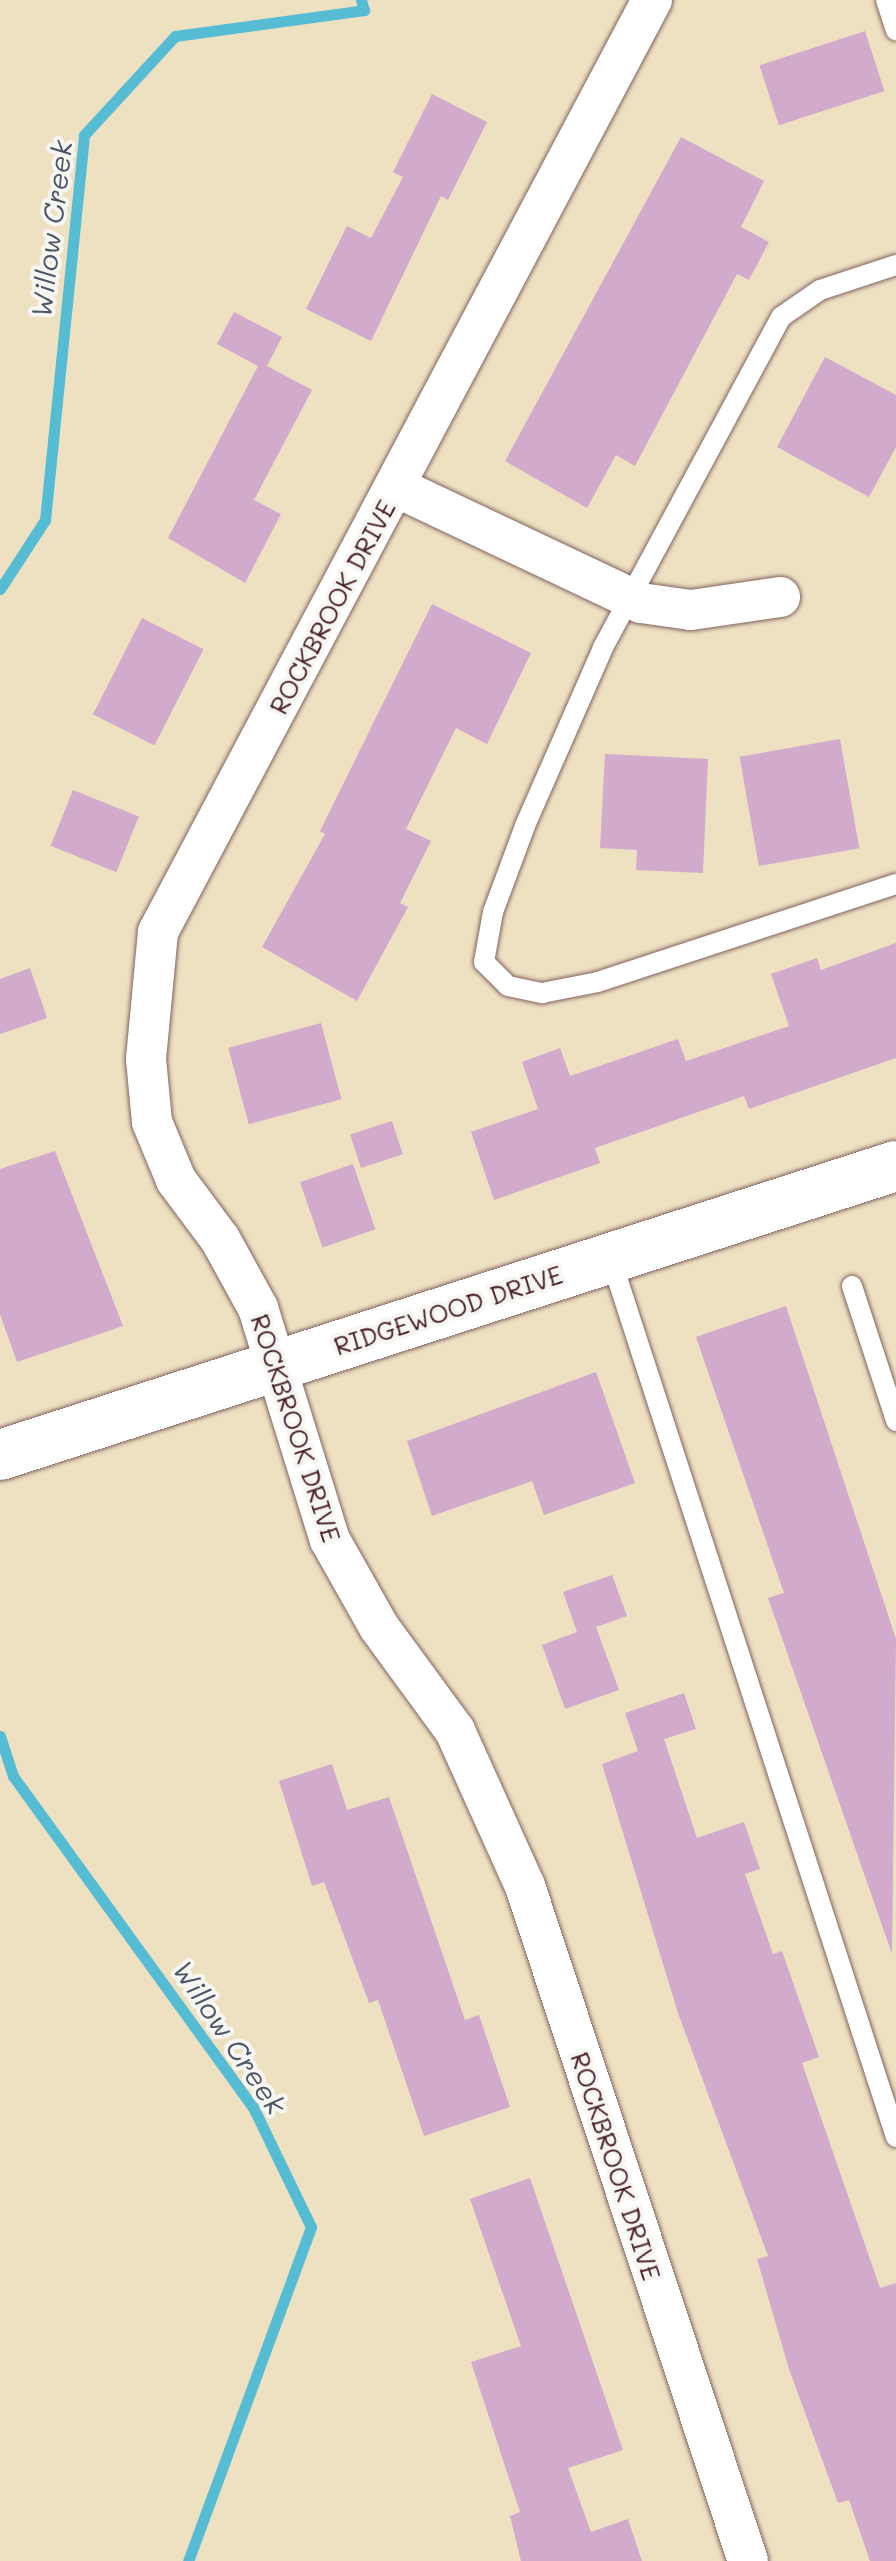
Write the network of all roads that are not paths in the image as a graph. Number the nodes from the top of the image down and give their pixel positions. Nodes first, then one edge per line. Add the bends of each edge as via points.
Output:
1 (652, 0) edge
2 (886, 0) edge
3 (896, 30) edge
4 (896, 265) edge
5 (396, 487) junction
6 (780, 598) dead end
7 (632, 599) junction
8 (896, 884) edge
9 (896, 1166) edge
10 (610, 1258) junction
11 (852, 1286) dead end
12 (277, 1365) junction
13 (896, 1420) edge
14 (0, 1455) edge
15 (896, 2137) edge
16 (748, 2561) edge

1 - 5 street, ROCKBROOK DRIVE
2 - 3 lane
4 - 7 lane via 820,290 782,317
5 - 7 street
5 - 12 street, ROCKBROOK DRIVE via 158,932 149,998 152,1122 176,1180 258,1308
6 - 7 street via 692,610
7 - 8 lane via 603,648 525,826 493,912 484,962 508,986 542,993 598,982
9 - 10 street, RIDGEWOOD DRIVE
10 - 12 street, RIDGEWOOD DRIVE
10 - 15 lane
11 - 13 lane
12 - 14 street, RIDGEWOOD DRIVE
12 - 16 street, ROCKBROOK DRIVE via 330,1540 379,1626 455,1731 525,1886

